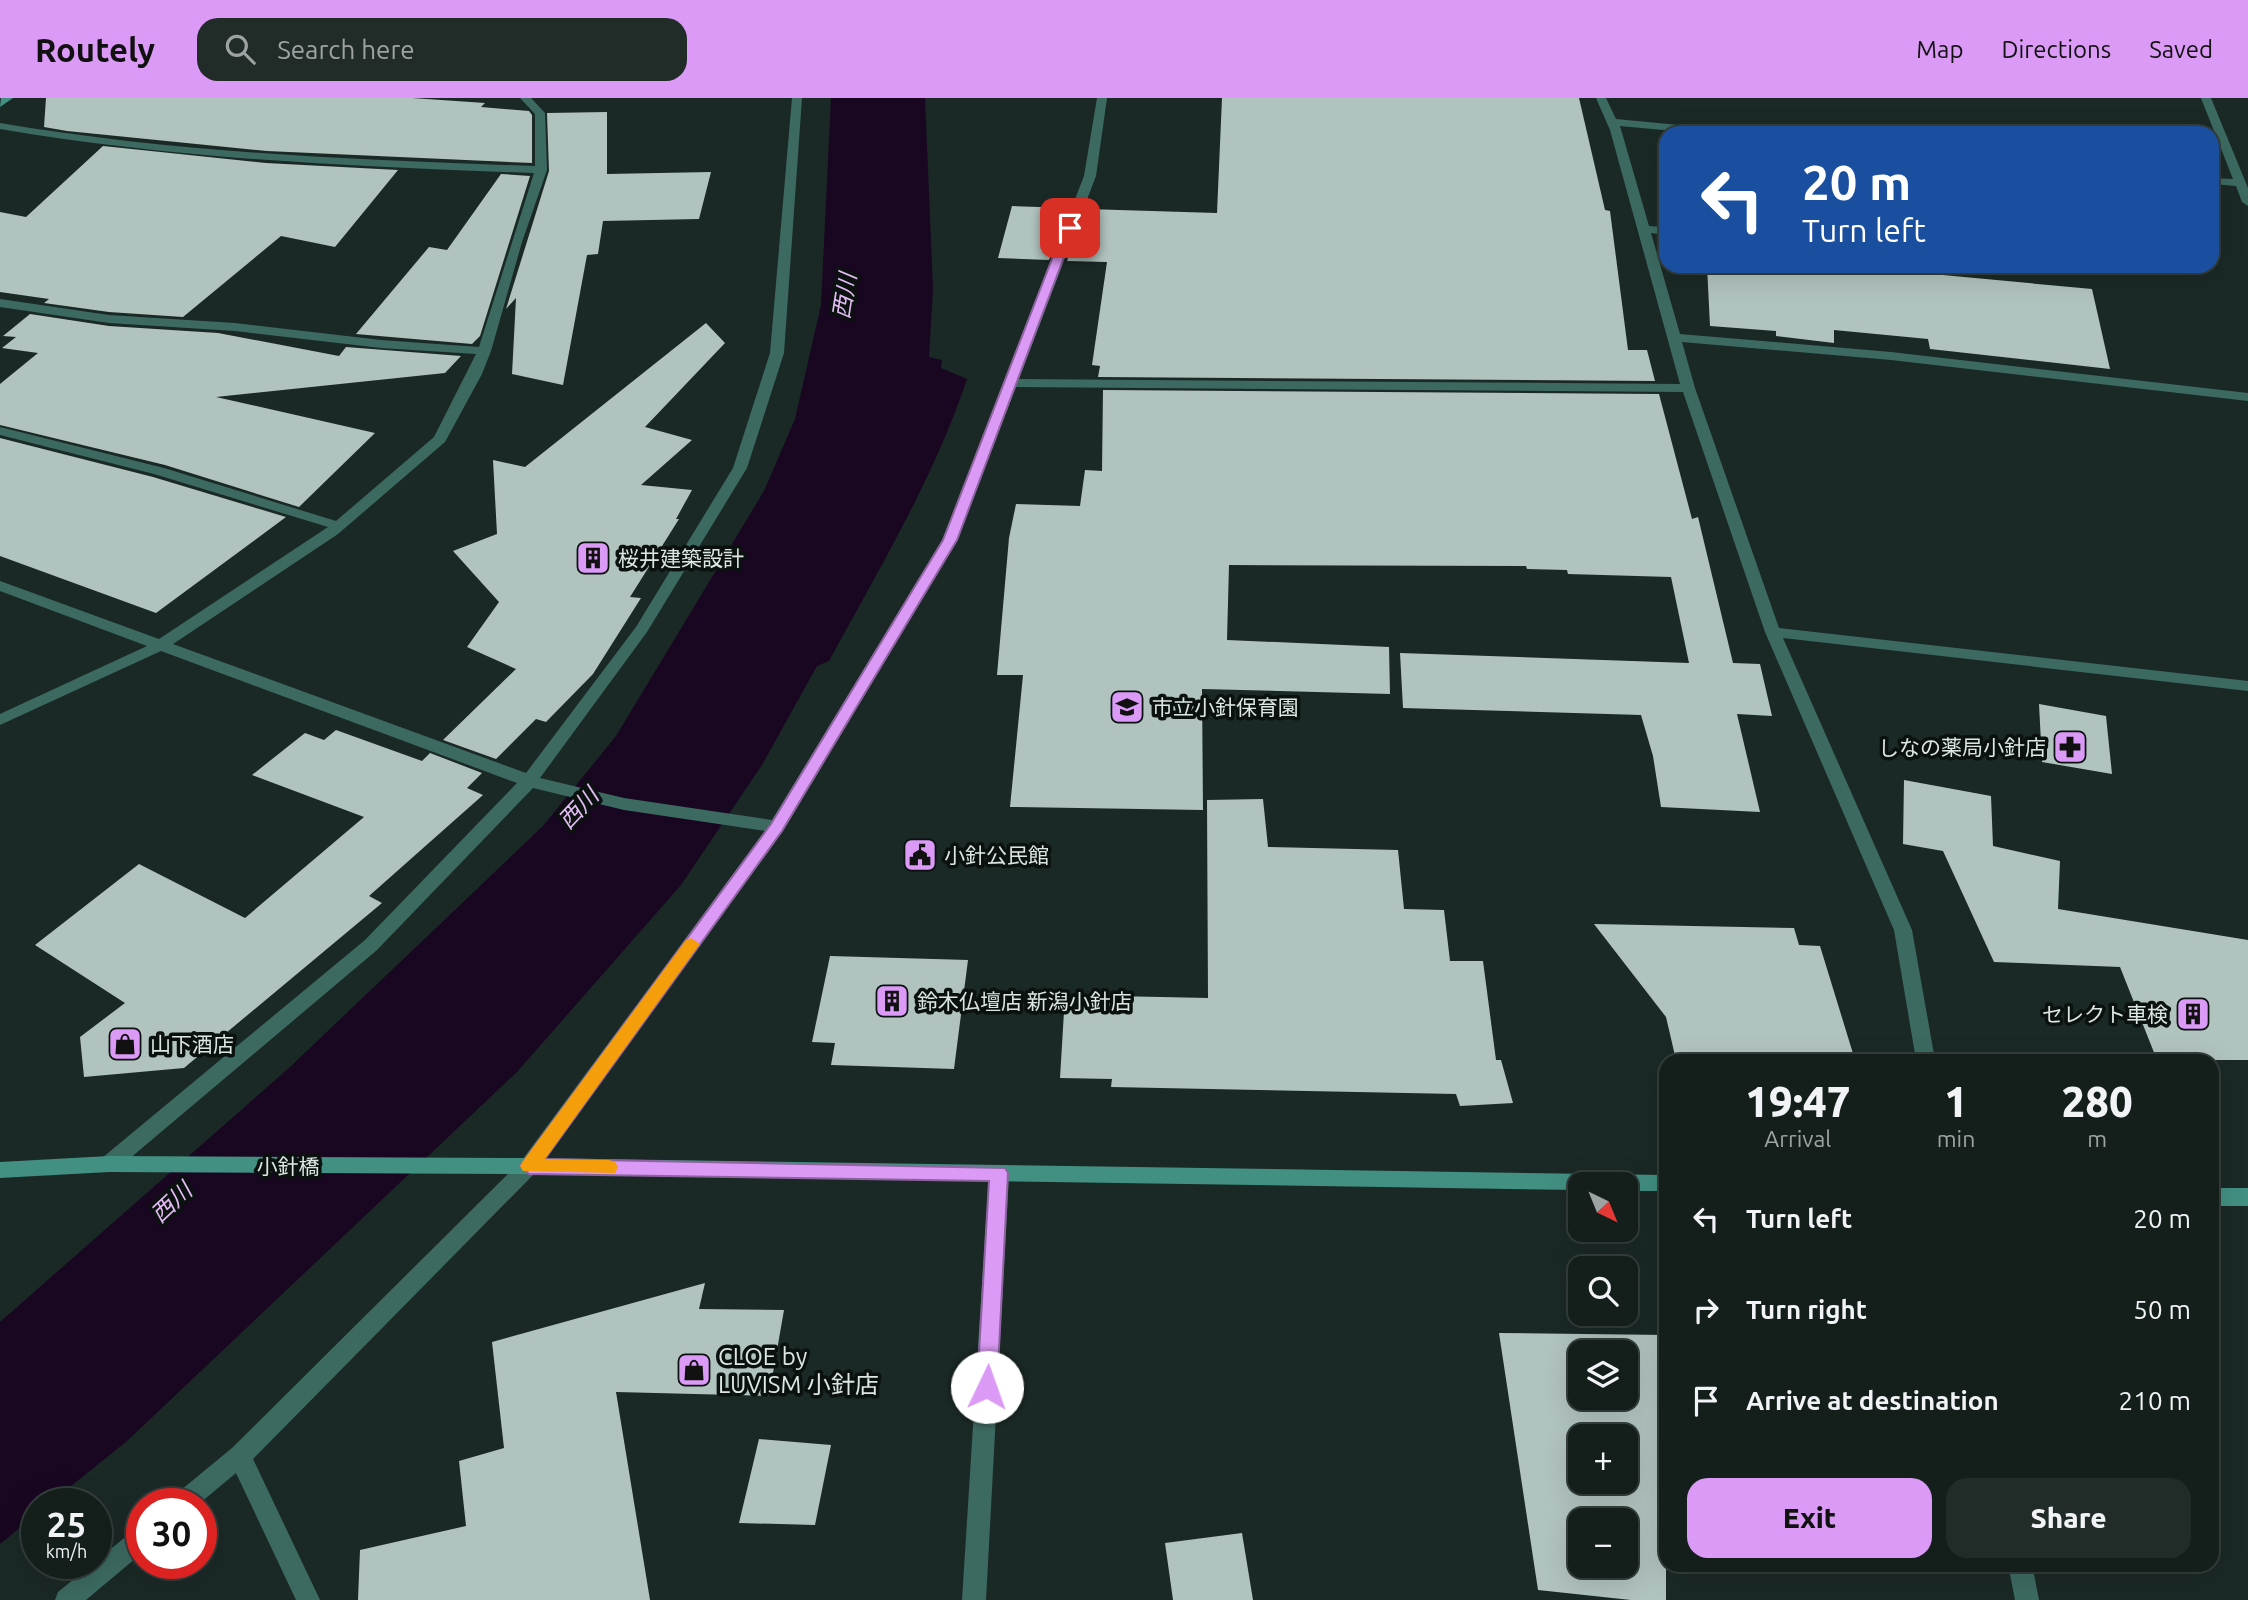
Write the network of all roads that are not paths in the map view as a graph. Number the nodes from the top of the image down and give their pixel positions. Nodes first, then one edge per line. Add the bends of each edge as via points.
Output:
1 (8, 98) edge
2 (525, 98) edge
3 (797, 98) edge
4 (1102, 98) edge
5 (1601, 98) edge
6 (2206, 98) edge
7 (0, 104) edge
8 (1613, 122) junction
9 (0, 126) edge
10 (1659, 126) edge
11 (2218, 126) edge
12 (2219, 130) edge
13 (541, 170) junction
14 (2219, 181) edge
15 (2241, 183) junction
16 (2248, 202) edge
17 (1644, 229) junction
18 (1659, 230) edge
19 (0, 303) edge
20 (1675, 338) junction
21 (484, 351) junction
22 (1009, 383) junction
23 (1688, 388) junction
24 (2248, 397) edge
25 (0, 431) edge
26 (340, 526) junction
27 (0, 586) edge
28 (1773, 632) junction
29 (161, 645) junction
30 (2248, 686) edge
31 (0, 720) edge
32 (528, 781) junction
33 (777, 827) junction
34 (1924, 1054) edge
35 (118, 1164) junction
36 (529, 1166) junction
37 (0, 1171) edge
38 (999, 1173) junction
39 (1659, 1183) edge
40 (2219, 1197) edge
41 (2248, 1197) edge
42 (240, 1456) junction
43 (201, 1488) edge
44 (126, 1551) edge
45 (2022, 1572) edge
46 (67, 1600) edge
47 (308, 1600) edge
48 (974, 1600) edge
49 (2027, 1600) edge

1 - 7 street
2 - 13 street via 540,113
3 - 32 street via 777,353 740,468 642,629
4 - 22 street via 1090,176
5 - 8 street
6 - 11 street
8 - 10 street
8 - 17 street
9 - 13 street via 113,144 305,162
12 - 15 street
13 - 21 street
14 - 15 street
15 - 16 street
17 - 18 street
17 - 20 street
19 - 21 street via 109,319
20 - 23 street
20 - 24 street via 1891,356
21 - 26 street via 440,439
22 - 23 street
22 - 33 street via 950,540
23 - 28 street
25 - 26 street via 171,474
26 - 29 street
27 - 29 street
28 - 30 street
28 - 34 street via 1903,930
29 - 31 street
29 - 32 street
32 - 33 street via 624,804
32 - 35 street via 371,944
33 - 36 street
35 - 36 street, 小針橋
35 - 37 street, 小針橋
36 - 38 street, 小針橋
36 - 42 street
38 - 39 street, 小針橋
38 - 48 street
40 - 41 street
42 - 43 street
42 - 47 street
44 - 46 street
45 - 49 street

